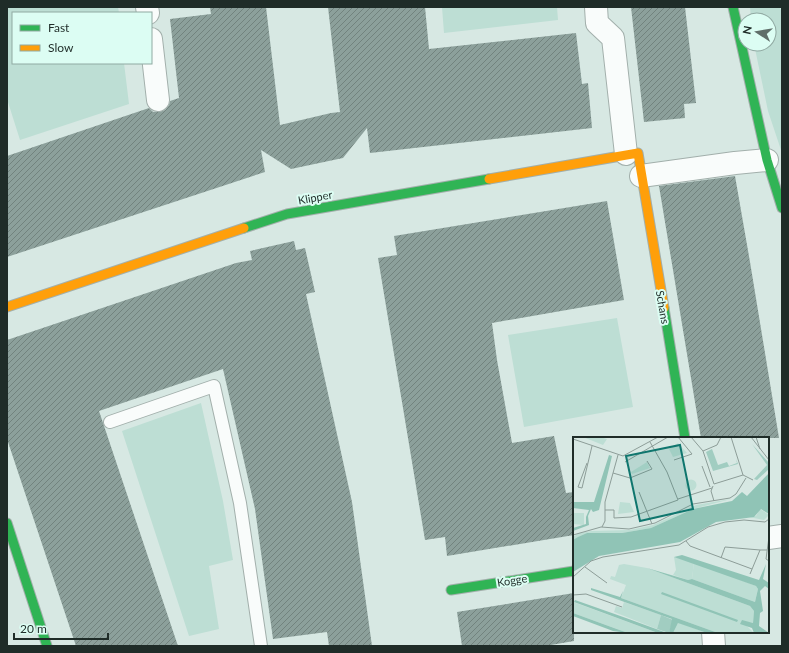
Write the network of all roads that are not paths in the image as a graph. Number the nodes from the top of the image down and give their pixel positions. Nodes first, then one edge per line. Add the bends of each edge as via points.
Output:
1 (596, 7) edge
2 (733, 7) edge
3 (152, 48) edge
4 (158, 100) dead end
5 (632, 153) junction
6 (767, 160) junction
7 (641, 176) junction
8 (782, 208) edge
9 (7, 307) edge
10 (110, 422) dead end
11 (685, 437) edge
12 (7, 523) edge
13 (782, 536) edge
14 (769, 538) edge
15 (573, 571) edge
16 (451, 590) dead end
17 (712, 633) edge
18 (47, 646) edge
19 (261, 646) edge
20 (714, 646) edge

1 - 5 street, Schans via 597,23 613,38
2 - 6 street
3 - 4 street
5 - 7 street, Schans
5 - 9 street, Klipper via 287,214
6 - 7 street
6 - 8 street
7 - 11 street, Schans
10 - 19 lane via 214,386 240,503
12 - 18 street
13 - 14 street
15 - 16 street, Kogge
17 - 20 street

